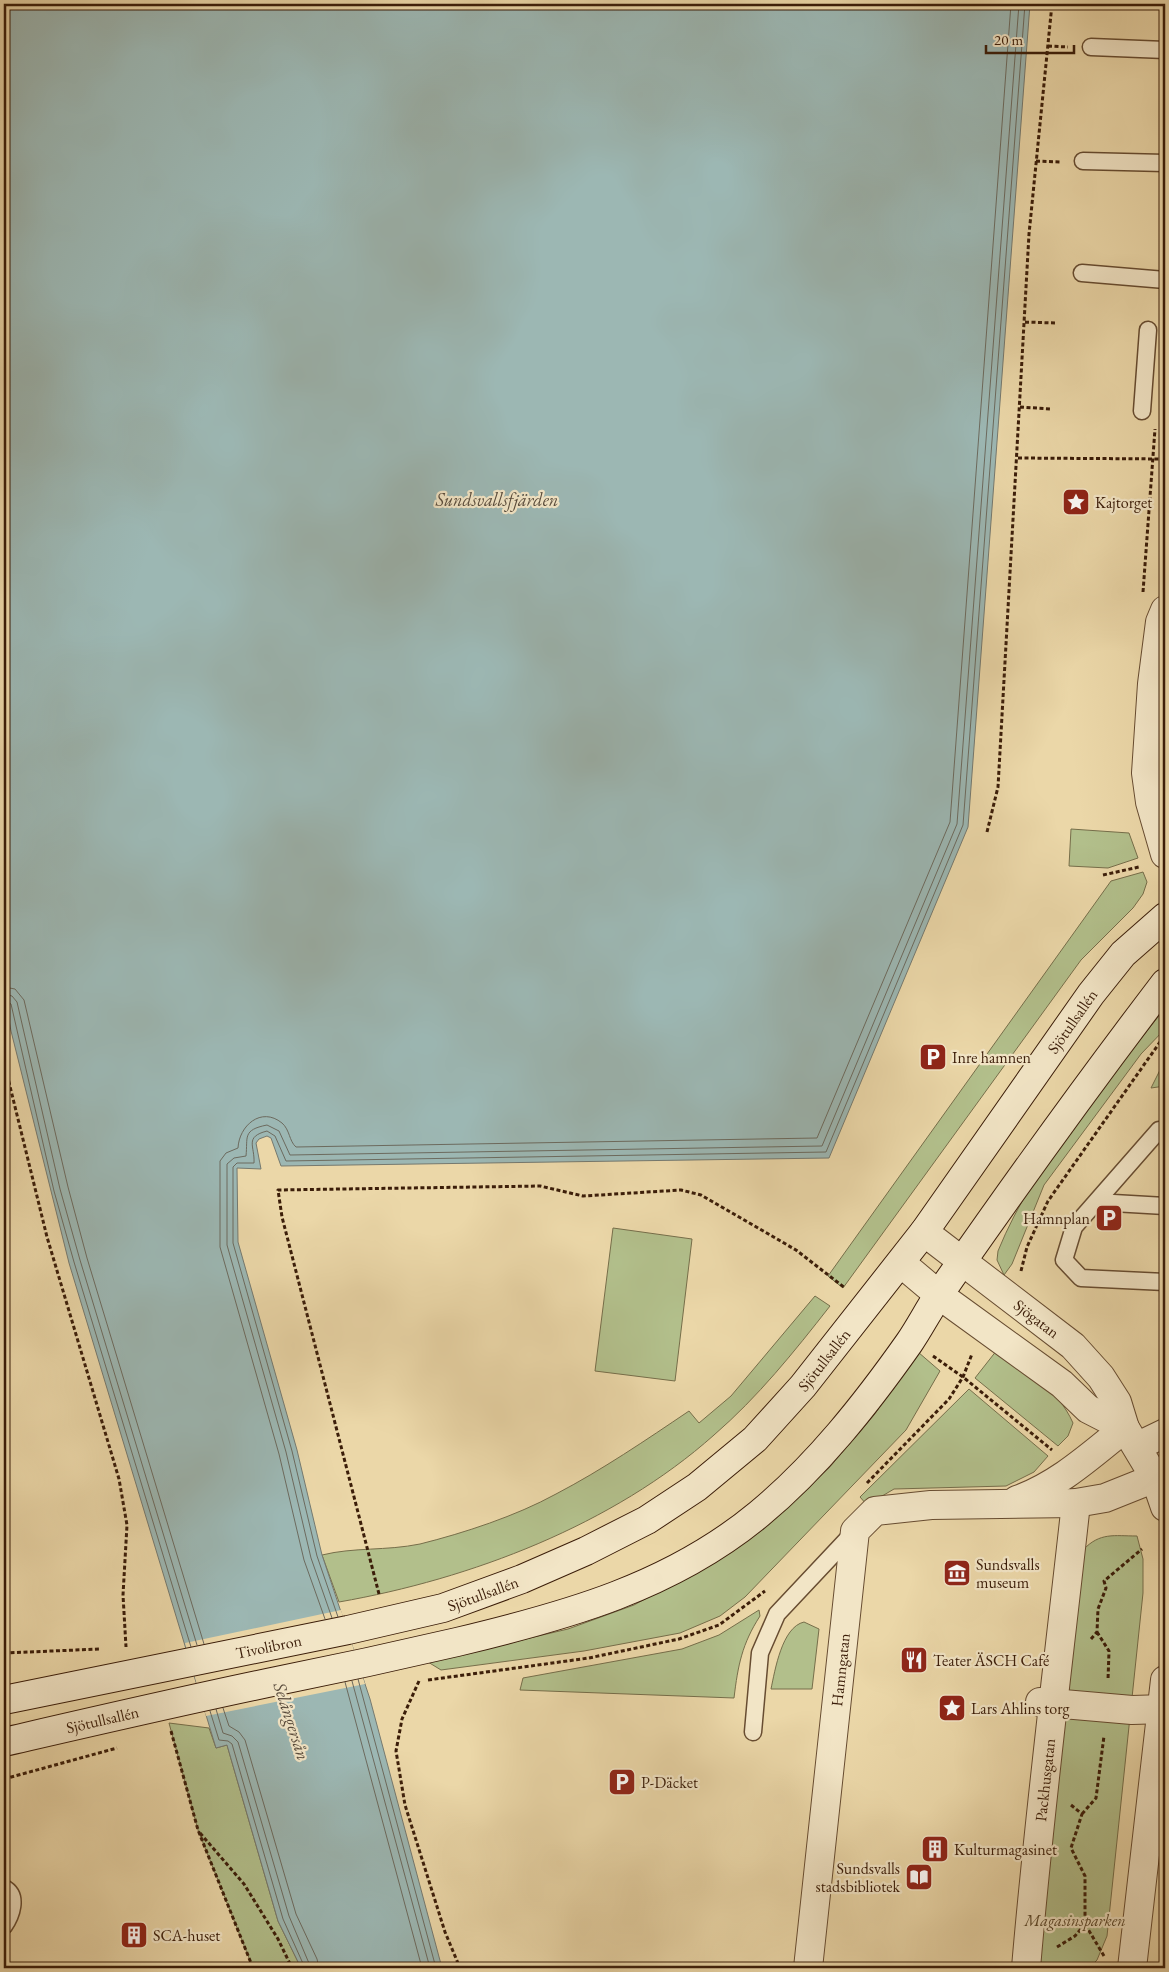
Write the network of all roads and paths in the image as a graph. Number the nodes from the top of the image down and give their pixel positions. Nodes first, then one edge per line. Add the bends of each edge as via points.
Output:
1 (1052, 4) edge
2 (1048, 46) junction
3 (1084, 47) joint
4 (1165, 50) edge
5 (1036, 161) junction
6 (1076, 162) joint
7 (1165, 163) edge
8 (1082, 273) dead end
9 (1165, 280) edge
10 (1025, 322) junction
11 (1056, 323) dead end
12 (1148, 330) dead end
13 (1020, 407) junction
14 (1051, 409) dead end
15 (1142, 411) dead end
16 (1018, 458) junction
17 (1153, 458) junction
18 (1165, 458) edge
19 (1143, 593) dead end
20 (1165, 610) edge
21 (987, 832) dead end
22 (1165, 854) edge
23 (1140, 867) dead end
24 (1103, 875) dead end
25 (1165, 917) edge
26 (1165, 983) edge
27 (1165, 1035) edge
28 (4, 1062) edge
29 (1165, 1130) edge
30 (1096, 1202) junction
31 (1165, 1206) edge
32 (924, 1232) junction
33 (963, 1262) junction
34 (901, 1263) junction
35 (1165, 1282) edge
36 (852, 1293) dead end
37 (1005, 1294) junction
38 (939, 1295) junction
39 (984, 1327) junction
40 (1165, 1433) edge
41 (1131, 1437) junction
42 (1069, 1473) junction
43 (1155, 1478) junction
44 (1076, 1503) junction
45 (1006, 1504) junction
46 (1165, 1507) edge
47 (855, 1531) junction
48 (1142, 1549) dead end
49 (381, 1601) dead end
50 (1097, 1620) dead end
51 (348, 1630) joint
52 (102, 1649) dead end
53 (118, 1649) dead end
54 (4, 1652) edge
55 (1165, 1680) edge
56 (419, 1682) dead end
57 (4, 1700) edge
58 (1046, 1702) junction
59 (1164, 1709) edge
60 (169, 1723) dead end
61 (753, 1732) dead end
62 (1104, 1734) dead end
63 (4, 1742) edge
64 (119, 1747) dead end
65 (4, 1779) edge
66 (1082, 1814) dead end
67 (1076, 1827) dead end
68 (198, 1830) junction
69 (4, 1888) edge
70 (4, 1926) edge
71 (1106, 1961) dead end
72 (253, 1968) edge
73 (292, 1968) edge
74 (460, 1968) edge
75 (808, 1968) edge
76 (1026, 1968) edge
77 (1132, 1968) edge

1 - 2 path
2 - 3 path
2 - 5 path
3 - 4 lane
5 - 6 path
5 - 10 path
6 - 7 lane
8 - 9 lane
10 - 11 path
10 - 13 path
12 - 15 lane
13 - 14 path
13 - 16 path
16 - 17 path
16 - 21 path via 998,787
17 - 18 path
17 - 19 path
20 - 22 main road via 1160,622 1152,684 1146,772 1150,802
23 - 24 path
25 - 32 main road, Sjötullsallén via 1124,954 1092,994
26 - 33 main road
27 - 37 path via 1048,1201 1027,1247 1023,1270
28 - 53 path via 47,1237 119,1479 127,1526 122,1595 126,1650
29 - 30 lane via 1159,1130
30 - 31 lane
30 - 35 lane via 1074,1227 1064,1260 1081,1278
32 - 33 main road, Sjögatan
32 - 34 main road, Sjötullsallén
33 - 37 main road, Sjögatan
33 - 38 main road
34 - 38 main road
34 - 51 main road, Sjötullsallén via 803,1386 755,1439 697,1487 647,1520 522,1579 443,1608
36 - 49 path via 796,1250 701,1195 681,1190 583,1196 540,1186 278,1190 282,1217
37 - 41 main road, Sjögatan via 1072,1346 1101,1377 1117,1402
38 - 39 main road
38 - 63 main road, Sjötullsallén via 901,1354 810,1467 759,1515 710,1549 654,1580 606,1601 536,1623
39 - 41 main road via 1062,1384 1088,1409
39 - 42 path via 963,1377 1057,1454
40 - 41 main road
41 - 42 main road
41 - 43 main road, Sjögatan
42 - 45 main road via 1040,1491
43 - 44 main road via 1105,1498
43 - 46 main road, Sjögatan
44 - 45 main road
44 - 58 main road, Packhusgatan
45 - 47 main road via 931,1505 876,1511
47 - 61 lane via 777,1614 760,1653
47 - 75 main road, Hamngatan
48 - 50 path via 1104,1581 1106,1588
51 - 57 main road, Tivolibron
52 - 54 path
55 - 59 main road
56 - 74 path via 402,1719 396,1751 405,1804 445,1932
58 - 59 main road via 1132,1710
58 - 76 main road, Packhusgatan via 1046,1784 1036,1846
59 - 77 main road
60 - 68 path
62 - 66 path via 1096,1798
64 - 65 path
67 - 71 path via 1071,1848 1085,1876 1085,1924
68 - 72 path
68 - 73 path via 244,1884
69 - 70 lane via 13,1902 10,1918

